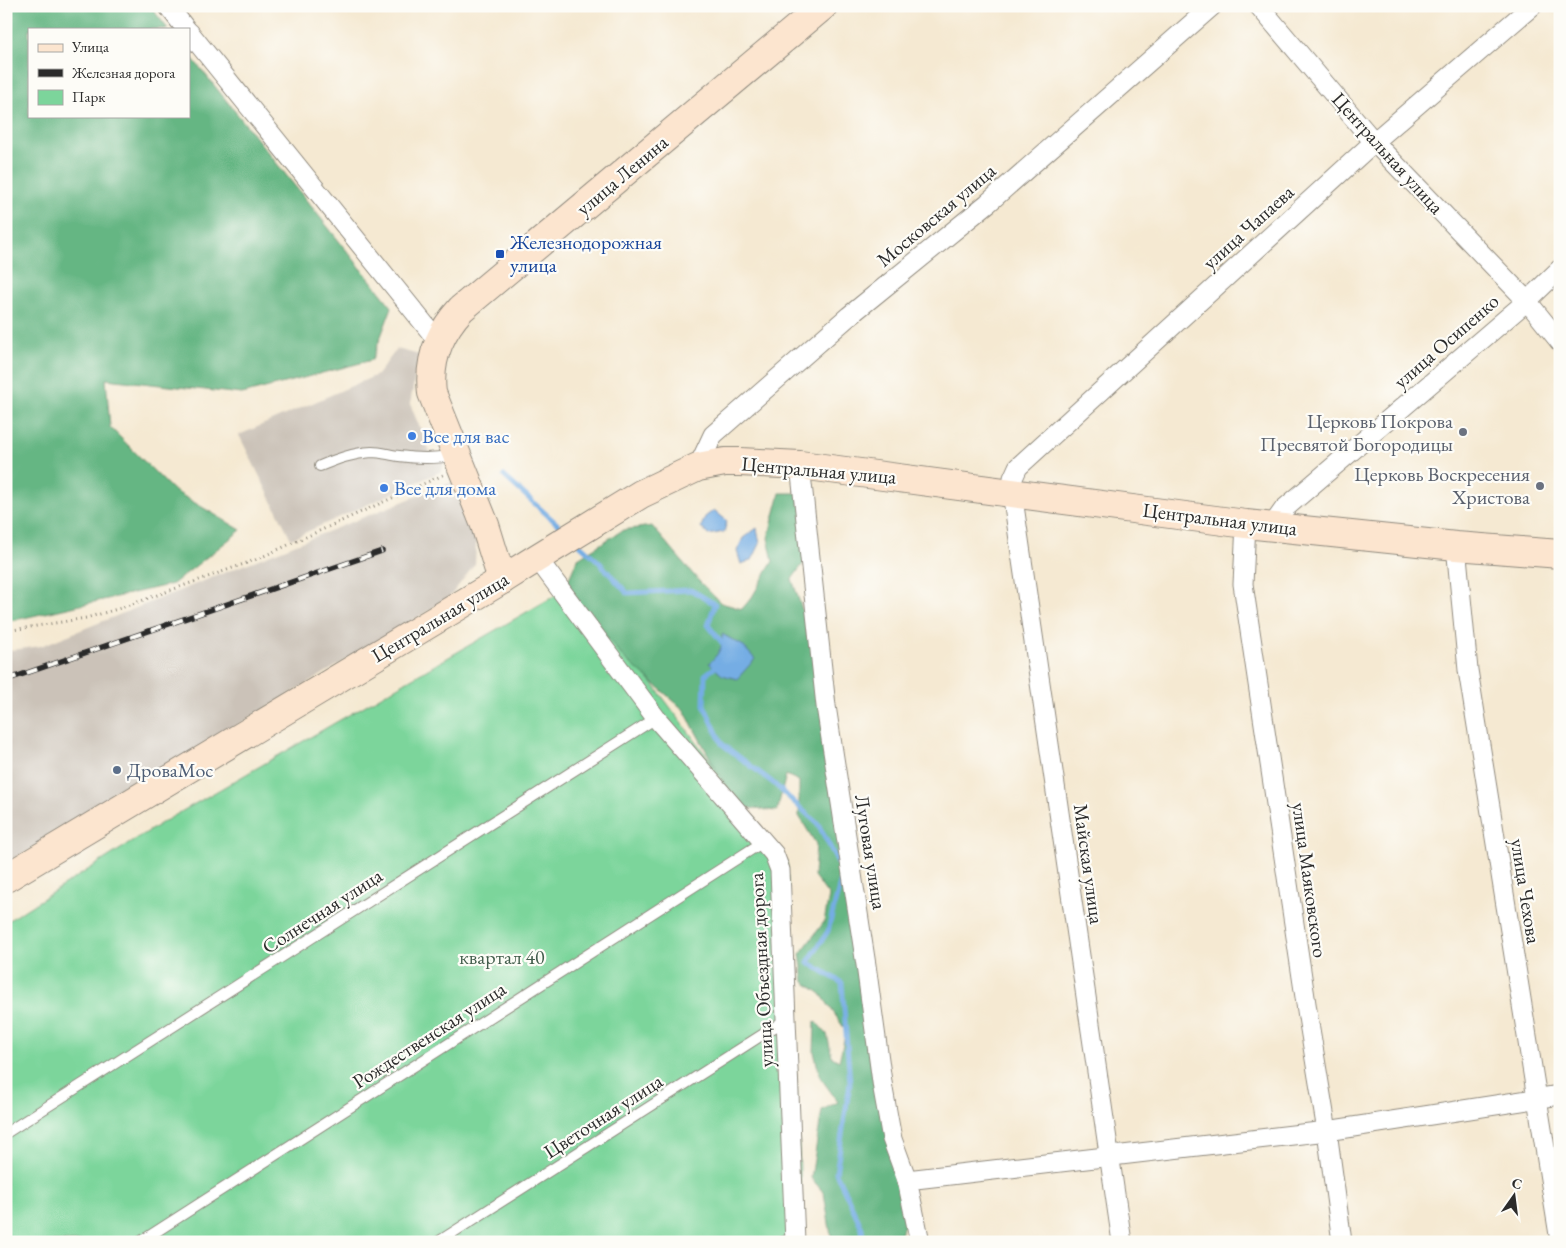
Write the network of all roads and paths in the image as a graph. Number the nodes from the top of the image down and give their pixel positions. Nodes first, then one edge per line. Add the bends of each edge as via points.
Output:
1 (168, 6) edge
2 (823, 6) edge
3 (1212, 6) edge
4 (1259, 6) edge
5 (1532, 6) edge
6 (185, 28) edge
7 (190, 33) edge
8 (1374, 142) junction
9 (1560, 269) edge
10 (1527, 301) junction
11 (438, 341) junction
12 (1560, 342) edge
13 (460, 461) junction
14 (800, 465) junction
15 (320, 466) dead end
16 (698, 466) junction
17 (1012, 492) junction
18 (1259, 525) junction
19 (1456, 546) junction
20 (1560, 554) edge
21 (537, 558) junction
22 (502, 580) junction
23 (6, 630) edge
24 (656, 718) junction
25 (763, 842) junction
26 (6, 878) edge
27 (787, 1019) junction
28 (1560, 1094) edge
29 (1537, 1098) junction
30 (1327, 1131) junction
31 (6, 1133) edge
32 (1109, 1157) junction
33 (907, 1180) junction
34 (791, 1241) edge
35 (1560, 1241) edge
36 (140, 1242) edge
37 (438, 1242) edge
38 (920, 1242) edge
39 (1122, 1242) edge
40 (1342, 1242) edge

1 - 6 street
2 - 11 street, улица Ленина via 460,309 448,322
3 - 16 street, Московская улица via 988,202 849,316 713,435
4 - 8 street, Центральная улица
5 - 8 street, улица Чапаева
7 - 11 street
8 - 10 street, Центральная улица
8 - 17 street, улица Чапаева via 1018,467
9 - 10 street, улица Осипенко
10 - 12 street, Центральная улица
10 - 18 street, улица Осипенко via 1284,509
11 - 13 street, улица Ленина via 431,372 432,393
13 - 15 lane via 374,452 342,457
13 - 22 street, улица Ленина via 486,525
13 - 23 path via 255,560 86,618
14 - 16 street, Центральная улица via 740,462
14 - 17 street, Центральная улица
14 - 33 street, Луговая улица via 826,706 883,1090 892,1139
16 - 21 street, Центральная улица via 641,494
17 - 18 street, Центральная улица
17 - 32 street, Майская улица
18 - 19 street, Центральная улица
18 - 30 street, улица Маяковского via 1243,584
19 - 20 street, Центральная улица
19 - 29 street, улица Чехова via 1468,670
21 - 22 street, Центральная улица
21 - 24 street, улица Объездная дорога
22 - 26 street, Центральная улица
24 - 25 street, улица Объездная дорога
24 - 31 lane, Солнечная улица
25 - 27 street, улица Объездная дорога via 774,854 780,870
25 - 36 lane, Рождественская улица
27 - 34 street, улица Объездная дорога
27 - 37 lane, Цветочная улица
28 - 29 street
29 - 30 street
29 - 35 street, улица Чехова
30 - 32 street
30 - 40 street, улица Маяковского
32 - 33 street
32 - 39 street, Майская улица
33 - 38 street, Луговая улица

